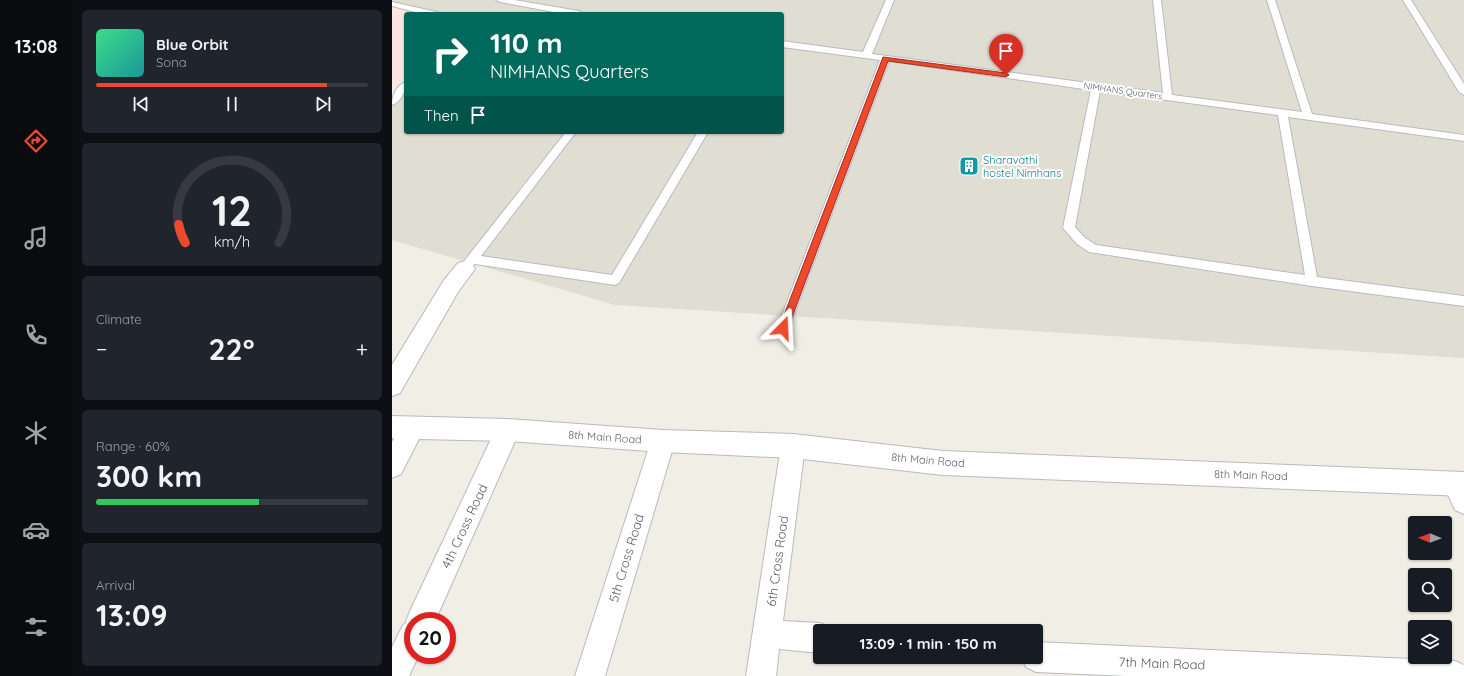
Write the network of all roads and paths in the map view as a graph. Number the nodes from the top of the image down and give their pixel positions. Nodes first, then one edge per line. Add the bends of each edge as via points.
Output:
1 (506, 0) edge
2 (890, 0) edge
3 (1157, 0) edge
4 (1272, 0) edge
5 (1407, 0) edge
6 (392, 4) edge
7 (426, 12) edge
8 (569, 12) edge
9 (784, 44) edge
10 (866, 56) junction
11 (886, 59) junction
12 (404, 87) edge
13 (1096, 88) junction
14 (1464, 92) edge
15 (1168, 98) junction
16 (392, 102) edge
17 (1282, 113) junction
18 (1308, 117) junction
19 (569, 134) edge
20 (702, 134) edge
21 (1464, 138) edge
22 (469, 264) junction
23 (1312, 281) junction
24 (1464, 301) edge
25 (783, 328) dead end
26 (392, 386) edge
27 (403, 427) edge
28 (508, 430) junction
29 (663, 441) junction
30 (793, 446) junction
31 (392, 466) edge
32 (1461, 490) edge
33 (424, 612) edge
34 (768, 634) junction
35 (813, 637) edge
36 (404, 654) edge
37 (1043, 657) edge
38 (394, 676) edge
39 (590, 676) edge
40 (761, 676) edge
41 (1456, 676) edge

1 - 8 lane
2 - 10 lane
3 - 15 lane
4 - 18 lane
5 - 14 lane
6 - 7 lane
9 - 10 lane, NIMHANS Quarters
10 - 11 lane, NIMHANS Quarters
11 - 13 lane, NIMHANS Quarters
11 - 25 lane
12 - 16 lane
13 - 15 lane, NIMHANS Quarters
13 - 23 lane via 1069,228 1080,241 1092,249
15 - 17 lane, NIMHANS Quarters
17 - 18 lane, NIMHANS Quarters
17 - 23 lane
18 - 21 lane, NIMHANS Quarters
19 - 22 lane
20 - 22 lane via 615,280
22 - 26 street via 451,286
23 - 24 lane
27 - 28 street, 8th Main Road
27 - 31 street
28 - 29 street, 8th Main Road
28 - 33 street, 4th Cross Road
29 - 30 street, 8th Main Road
29 - 39 street, 5th Cross Road
30 - 32 street, 8th Main Road via 943,463
30 - 34 street, 6th Cross Road
34 - 35 street
34 - 40 street, 6th Cross Road
36 - 38 street
37 - 41 street, 7th Main Road

